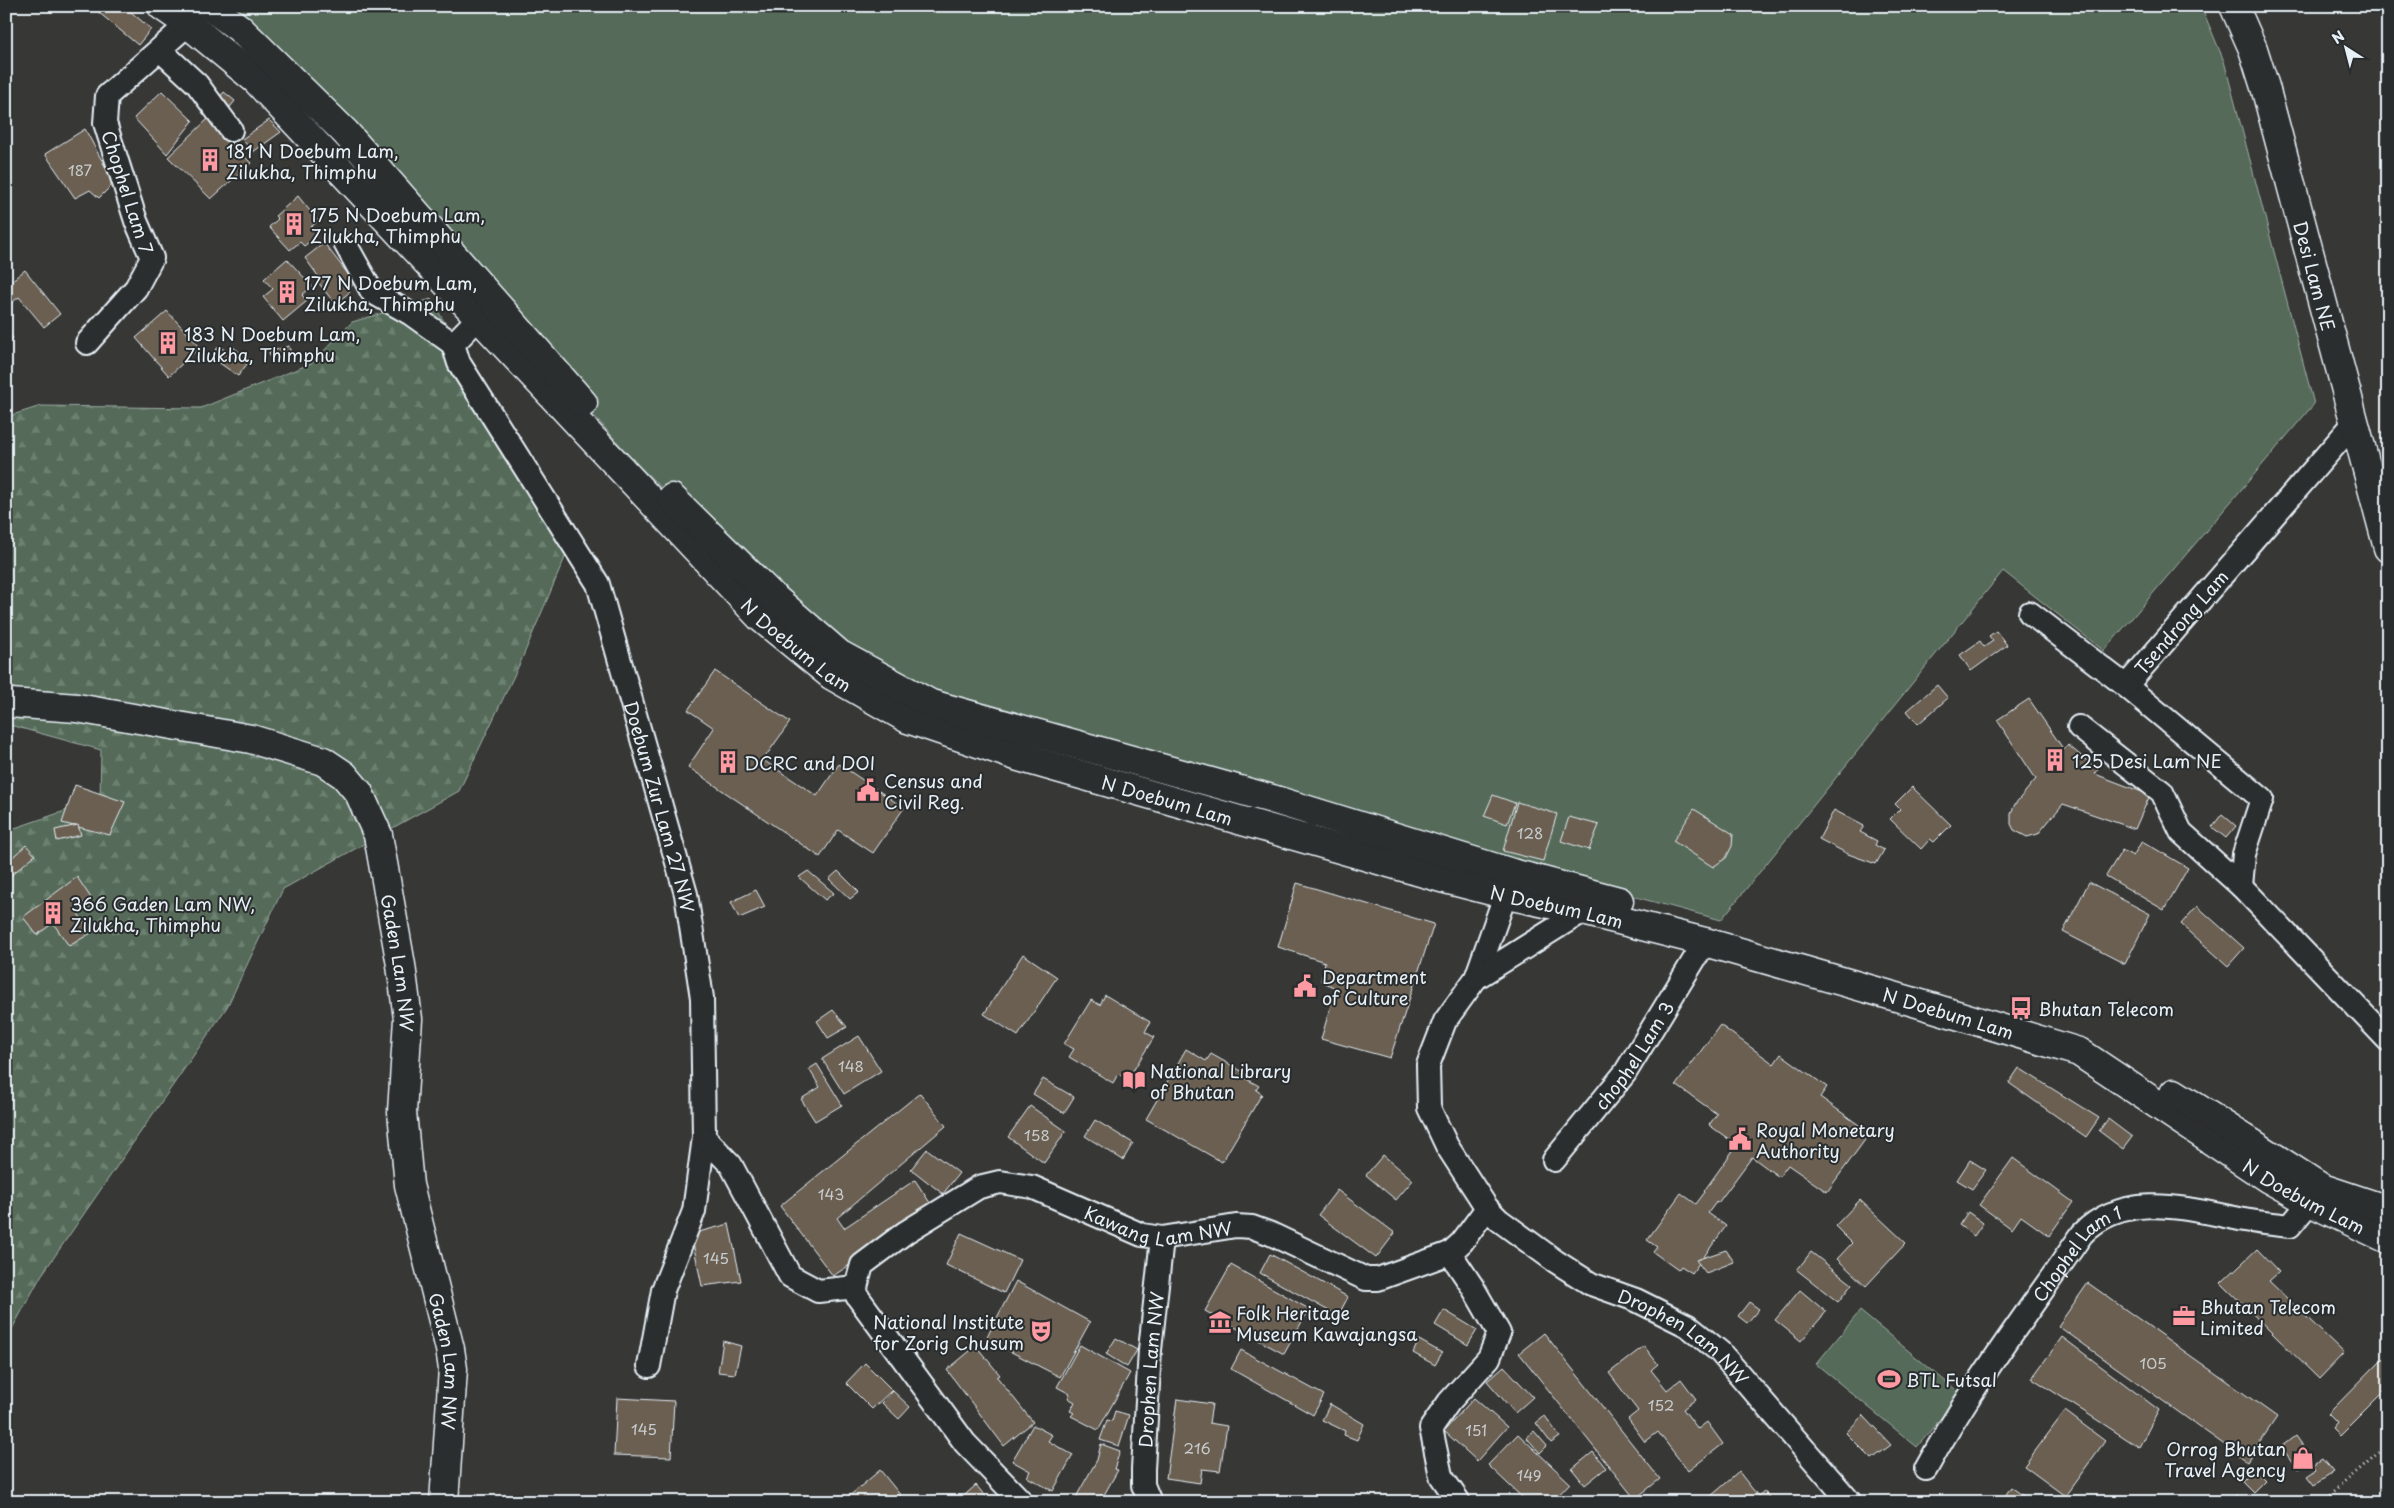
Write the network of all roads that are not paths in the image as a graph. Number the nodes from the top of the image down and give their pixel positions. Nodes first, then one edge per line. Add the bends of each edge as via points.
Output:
1 (162, 6) edge
2 (209, 6) edge
3 (2234, 6) edge
4 (188, 24) junction
5 (160, 50) junction
6 (231, 130) dead end
7 (346, 245) dead end
8 (486, 309) junction
9 (87, 343) dead end
10 (453, 344) junction
11 (2355, 422) junction
12 (2388, 548) edge
13 (2030, 614) dead end
14 (2126, 686) junction
15 (6, 701) edge
16 (2079, 727) dead end
17 (1510, 884) junction
18 (2241, 886) junction
19 (1588, 902) junction
20 (1705, 942) junction
21 (1476, 978) junction
22 (2388, 1040) edge
23 (704, 1137) junction
24 (1554, 1160) dead end
25 (2310, 1202) junction
26 (1487, 1208) junction
27 (2388, 1210) edge
28 (1162, 1238) junction
29 (2388, 1239) edge
30 (1450, 1253) junction
31 (856, 1287) junction
32 (649, 1366) dead end
33 (1926, 1469) dead end
34 (444, 1502) edge
35 (1022, 1502) edge
36 (1150, 1502) edge
37 (1459, 1502) edge
38 (1850, 1502) edge

1 - 4 main road, N Doebum Lam
2 - 8 main road, N Doebum Lam via 239,28 345,132
3 - 11 main road, Desi Lam NE via 2265,87
4 - 5 street, Chophel Lam 7
4 - 8 main road, N Doebum Lam via 256,80
5 - 6 street via 197,84
5 - 9 street, Chophel Lam 7 via 107,96 105,123 136,221 152,258 136,288
7 - 10 street via 372,292 411,314
8 - 10 street
8 - 17 main road, N Doebum Lam via 760,617 832,675 908,719 1019,757
10 - 23 street, Doebum Zur Lam 27 NW via 459,363 598,584 686,894 702,998
11 - 12 main road, Desi Lam NE
11 - 14 street, Tsendrong Lam
13 - 14 street
14 - 18 street, Tsendrong Lam via 2262,799 2244,854
15 - 34 main road, Gaden Lam NW via 78,708 251,739 323,762 344,775 359,793 378,835 401,965 408,1019 402,1112 404,1149 411,1195 453,1369
16 - 18 street via 2162,792 2181,832
17 - 19 main road, N Doebum Lam
17 - 21 street
18 - 22 street
19 - 20 main road, N Doebum Lam
19 - 21 street
19 - 27 main road, N Doebum Lam via 2080,1034 2322,1188
20 - 24 street, chophel Lam 3 via 1625,1073
20 - 25 main road, N Doebum Lam via 2079,1052 2269,1179
21 - 26 street via 1445,1021 1428,1065 1430,1108 1447,1146
23 - 31 street via 731,1165 790,1276 818,1291
23 - 32 street, Doebum Zur Lam 27 NW via 694,1211 663,1290
25 - 29 main road, N Doebum Lam
25 - 33 street, Chophel Lam 1 via 2290,1226 2178,1208 2145,1206 2120,1209 2097,1220 2082,1234 1992,1362
26 - 30 street, Kawang Lam NW
26 - 38 street, Drophen Lam NW via 1555,1261 1591,1284 1636,1300 1688,1326 1720,1352
28 - 30 street, Kawang Lam NW via 1236,1226 1252,1227 1366,1279 1391,1275
28 - 31 street, Kawang Lam NW via 1126,1229 1032,1187 1014,1183 989,1184 906,1232 870,1258 862,1265
28 - 36 street, Drophen Lam NW via 1150,1350 1143,1469 1143,1485
30 - 37 street via 1499,1334 1489,1358 1449,1402 1431,1428 1441,1476
31 - 35 street via 862,1305 965,1443

